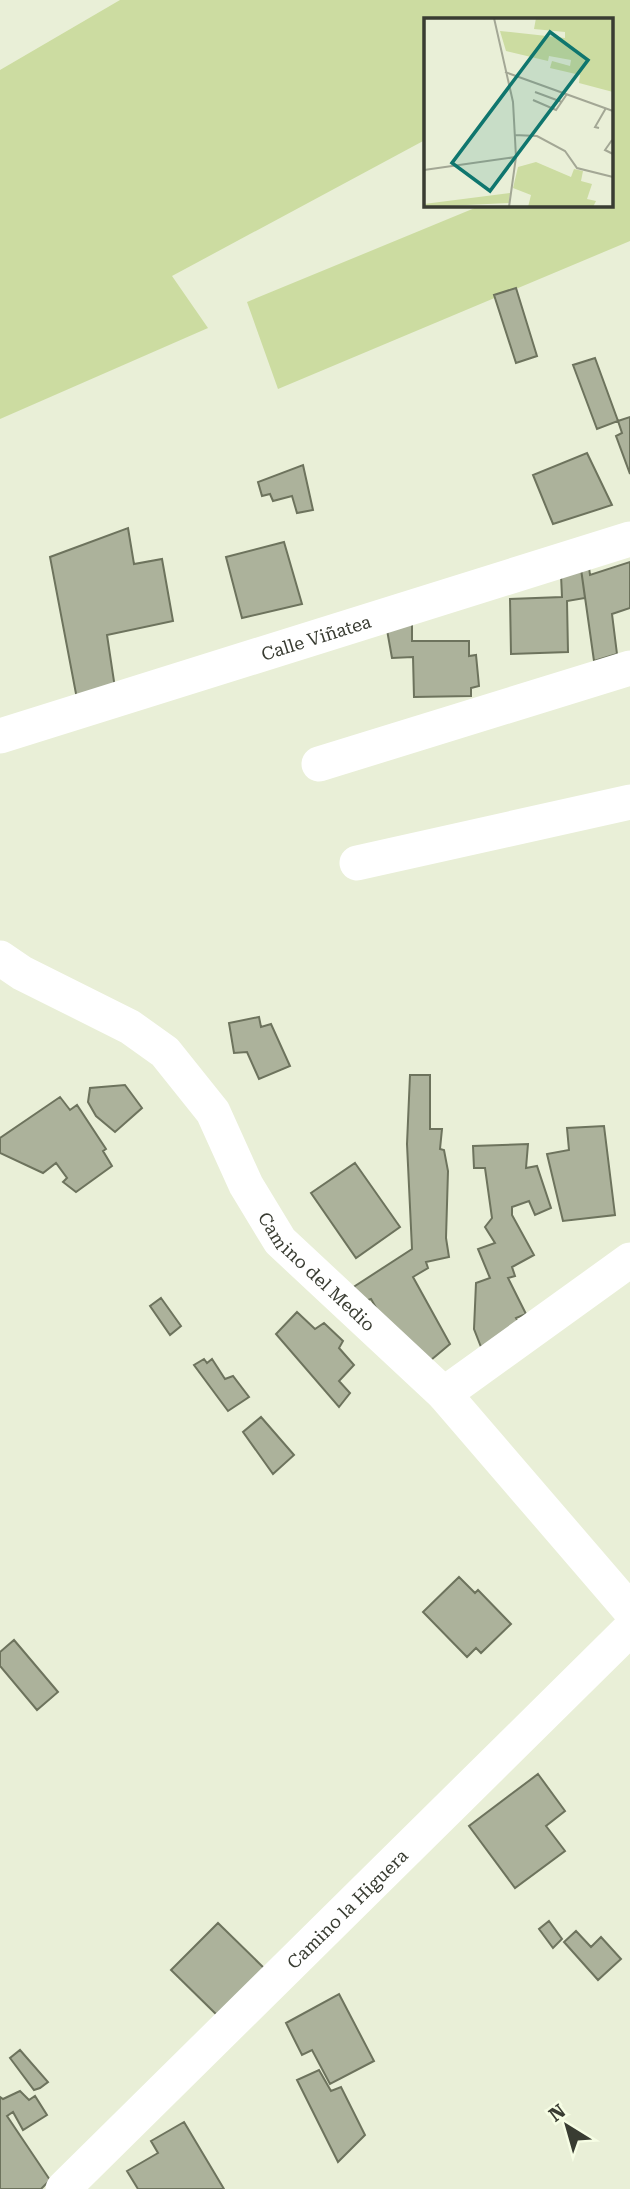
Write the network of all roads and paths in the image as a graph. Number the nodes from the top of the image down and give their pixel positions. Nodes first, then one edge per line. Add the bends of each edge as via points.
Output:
1 (630, 539) edge
2 (630, 668) edge
3 (0, 736) edge
4 (319, 764) dead end
5 (630, 803) edge
6 (357, 863) dead end
7 (0, 958) edge
8 (630, 1260) edge
9 (443, 1394) junction
10 (630, 1610) edge
11 (630, 1629) edge
12 (63, 2189) edge

1 - 3 street, Calle Viñatea
2 - 4 street
5 - 6 street
7 - 9 street, Camino del Medio via 130,1027 165,1052 214,1112 246,1185 280,1241
8 - 9 street
9 - 10 street, Camino del Medio
11 - 12 street, Camino la Higuera

